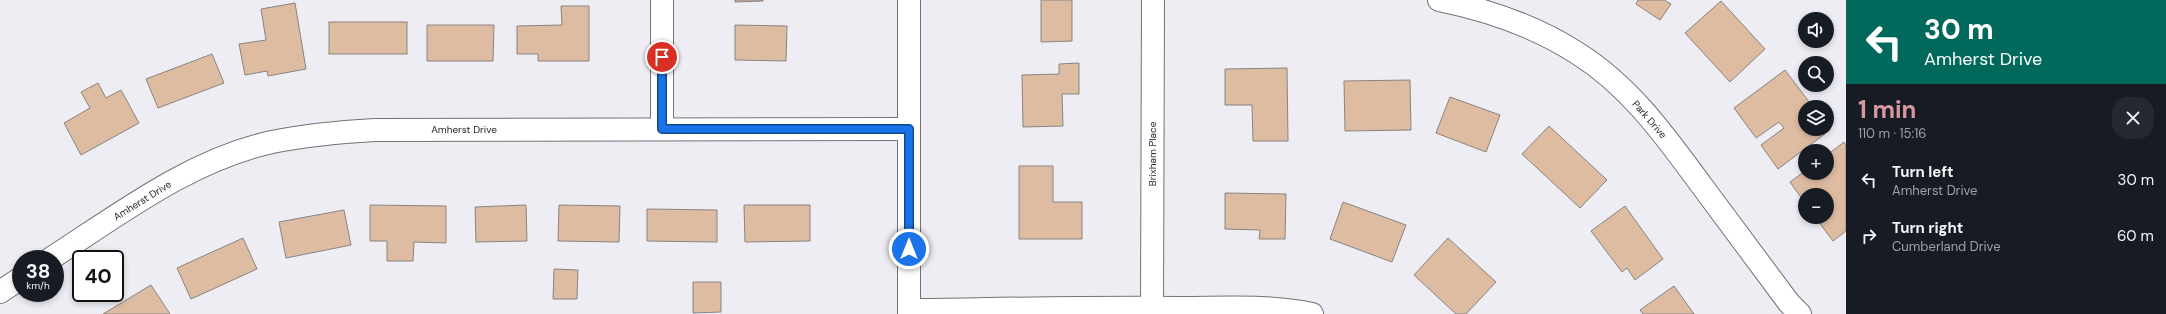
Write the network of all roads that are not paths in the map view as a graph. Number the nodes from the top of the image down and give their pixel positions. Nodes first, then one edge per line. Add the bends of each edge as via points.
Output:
1 (662, 0) edge
2 (909, 0) edge
3 (1152, 0) edge
4 (1439, 0) edge
5 (662, 129) junction
6 (909, 129) junction
7 (64, 250) edge
8 (12, 284) edge
9 (0, 292) edge
10 (1152, 307) junction
11 (909, 312) edge
12 (1312, 314) edge
13 (1800, 314) edge

1 - 5 street
2 - 6 street
3 - 10 street, Brixham Place
4 - 13 street, Park Drive via 1484,11 1550,37 1578,53 1614,82 1657,126
5 - 6 street, Amherst Drive
5 - 7 street, Amherst Drive via 375,130 319,134 271,142 185,174
6 - 11 street
8 - 9 street
10 - 11 street
10 - 12 street via 1256,309

